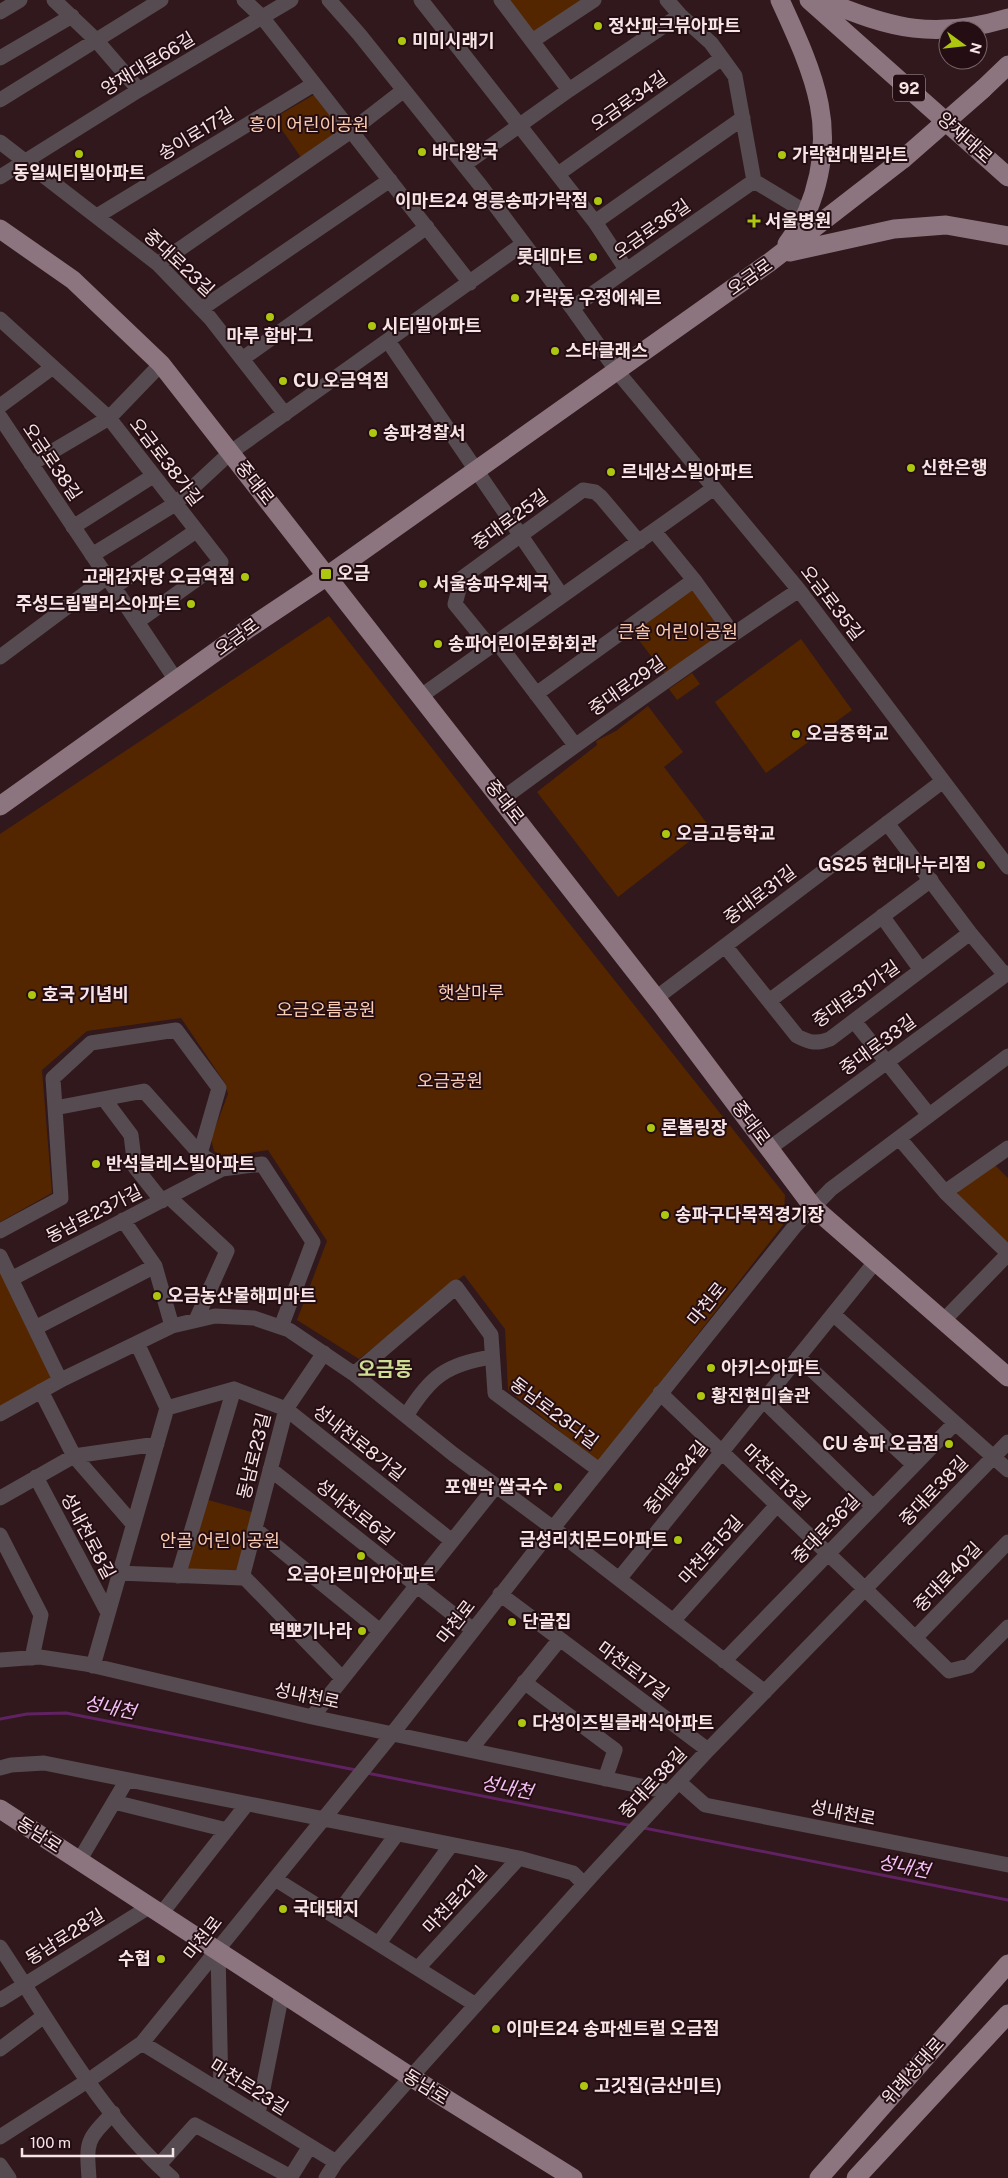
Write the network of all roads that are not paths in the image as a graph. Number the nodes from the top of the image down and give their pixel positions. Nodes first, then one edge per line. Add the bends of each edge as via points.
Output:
1 (20, 0) edge
2 (55, 0) edge
3 (161, 0) edge
4 (244, 0) edge
5 (291, 0) edge
6 (330, 0) edge
7 (421, 0) edge
8 (501, 0) edge
9 (594, 0) edge
10 (667, 0) edge
11 (780, 0) edge
12 (809, 0) edge
13 (823, 0) edge
14 (0, 12) edge
15 (680, 15) junction
16 (72, 16) junction
17 (262, 17) junction
18 (1008, 18) edge
19 (96, 40) junction
20 (532, 41) junction
21 (0, 58) edge
22 (722, 58) junction
23 (1008, 64) edge
24 (314, 84) junction
25 (139, 90) junction
26 (404, 90) junction
27 (569, 90) junction
28 (0, 100) edge
29 (742, 118) junction
30 (520, 125) junction
31 (351, 131) junction
32 (0, 142) edge
33 (25, 162) junction
34 (464, 165) junction
35 (558, 174) junction
36 (0, 177) edge
37 (1008, 177) edge
38 (390, 180) junction
39 (754, 181) junction
40 (807, 213) junction
41 (97, 216) junction
42 (595, 222) junction
43 (427, 227) junction
44 (0, 230) edge
45 (1008, 236) edge
46 (523, 244) junction
47 (782, 254) junction
48 (158, 264) junction
49 (626, 269) junction
50 (470, 283) junction
51 (572, 308) junction
52 (201, 309) junction
53 (0, 320) edge
54 (388, 341) junction
55 (242, 359) junction
56 (161, 364) junction
57 (53, 367) junction
58 (616, 370) junction
59 (0, 406) edge
60 (285, 414) junction
61 (0, 417) edge
62 (108, 418) junction
63 (231, 452) junction
64 (31, 464) junction
65 (476, 469) junction
66 (153, 476) junction
67 (714, 488) junction
68 (175, 504) junction
69 (73, 527) junction
70 (196, 531) junction
71 (654, 531) junction
72 (519, 535) junction
73 (639, 542) junction
74 (92, 555) junction
75 (327, 576) junction
76 (694, 580) junction
77 (110, 582) junction
78 (799, 590) junction
79 (562, 596) junction
80 (137, 622) junction
81 (733, 634) junction
82 (493, 645) junction
83 (0, 657) edge
84 (176, 680) junction
85 (536, 694) junction
86 (421, 696) junction
87 (575, 745) junction
88 (943, 781) junction
89 (502, 799) junction
90 (0, 806) edge
91 (887, 823) junction
92 (1007, 864) edge
93 (930, 880) junction
94 (882, 916) junction
95 (970, 933) junction
96 (725, 946) junction
97 (921, 970) junction
98 (1006, 974) edge
99 (656, 998) junction
100 (769, 1001) junction
101 (854, 1021) junction
102 (1008, 1056) edge
103 (886, 1061) junction
104 (104, 1099) junction
105 (55, 1108) junction
106 (929, 1115) junction
107 (899, 1138) junction
108 (770, 1148) junction
109 (1008, 1148) edge
110 (200, 1154) junction
111 (222, 1169) junction
112 (945, 1192) junction
113 (165, 1199) junction
114 (813, 1207) junction
115 (123, 1220) junction
116 (0, 1231) edge
117 (1008, 1254) edge
118 (0, 1256) edge
119 (876, 1261) junction
120 (155, 1266) junction
121 (11, 1278) junction
122 (833, 1314) junction
123 (196, 1320) junction
124 (944, 1320) junction
125 (172, 1326) junction
126 (281, 1327) junction
127 (35, 1328) junction
128 (137, 1343) junction
129 (324, 1353) junction
130 (492, 1357) junction
131 (798, 1357) junction
132 (354, 1374) junction
133 (1008, 1377) edge
134 (60, 1380) junction
135 (234, 1389) junction
136 (41, 1391) junction
137 (660, 1393) junction
138 (763, 1400) junction
139 (167, 1408) junction
140 (286, 1409) junction
141 (0, 1414) edge
142 (406, 1416) junction
143 (955, 1423) junction
144 (1008, 1442) edge
145 (157, 1444) junction
146 (722, 1452) junction
147 (74, 1456) junction
148 (994, 1457) junction
149 (914, 1465) junction
150 (270, 1469) junction
151 (599, 1470) junction
152 (1008, 1470) edge
153 (36, 1477) junction
154 (496, 1486) junction
155 (0, 1498) edge
156 (777, 1504) junction
157 (873, 1507) junction
158 (133, 1524) junction
159 (553, 1528) junction
160 (255, 1529) junction
161 (0, 1535) edge
162 (452, 1541) junction
163 (1008, 1542) edge
164 (828, 1554) junction
165 (118, 1573) junction
166 (178, 1576) junction
167 (243, 1577) junction
168 (619, 1579) junction
169 (417, 1584) junction
170 (865, 1589) junction
171 (500, 1594) junction
172 (108, 1613) junction
173 (673, 1621) junction
174 (1008, 1627) edge
175 (473, 1630) junction
176 (380, 1631) junction
177 (915, 1638) junction
178 (560, 1639) junction
179 (32, 1658) junction
180 (0, 1660) edge
181 (724, 1661) junction
182 (93, 1666) junction
183 (342, 1678) junction
184 (524, 1682) junction
185 (765, 1692) junction
186 (312, 1717) junction
187 (391, 1736) junction
188 (470, 1750) junction
189 (708, 1750) junction
190 (0, 1768) edge
191 (605, 1779) junction
192 (127, 1780) junction
193 (671, 1790) junction
194 (114, 1802) junction
195 (247, 1804) junction
196 (0, 1809) edge
197 (323, 1820) junction
198 (227, 1830) junction
199 (397, 1834) junction
200 (451, 1845) junction
201 (519, 1858) junction
202 (79, 1861) junction
203 (1008, 1865) edge
204 (275, 1879) junction
205 (584, 1884) junction
206 (155, 1910) junction
207 (336, 1916) junction
208 (379, 1943) junction
209 (0, 1947) edge
210 (218, 1951) junction
211 (1008, 1964) edge
212 (418, 1968) junction
213 (24, 1984) junction
214 (282, 1993) junction
215 (0, 2000) edge
216 (476, 2005) junction
217 (1008, 2014) edge
218 (44, 2016) junction
219 (142, 2043) junction
220 (0, 2049) edge
221 (411, 2078) junction
222 (86, 2081) junction
223 (221, 2092) junction
224 (113, 2113) junction
225 (258, 2114) junction
226 (0, 2137) edge
227 (310, 2146) junction
228 (336, 2162) junction
229 (0, 2165) edge
230 (165, 2174) edge
231 (291, 2177) edge
232 (9, 2178) edge
233 (89, 2178) edge
234 (326, 2178) edge
235 (572, 2178) edge
236 (819, 2178) edge
237 (856, 2178) edge

1 - 14 street
2 - 16 street
3 - 19 street
4 - 17 street
5 - 17 street, 양재대로66길
6 - 26 street
7 - 30 street
8 - 20 street
9 - 20 street
10 - 15 street
11 - 40 main road via 806,57 819,104 824,139 819,178
12 - 37 main road, 양재대로 / 92
13 - 18 main road via 894,26 936,31 978,28
15 - 22 street via 711,43
15 - 27 street
16 - 19 street
16 - 21 street
17 - 24 street
17 - 25 street, 양재대로66길
19 - 25 street
19 - 28 street
20 - 27 street
22 - 29 street via 735,76
22 - 35 street, 오금로34길
23 - 47 main road, 오금로, bridge via 903,160
24 - 31 street
24 - 41 street, 송이로17길
25 - 33 street, 양재대로66길
26 - 31 street
26 - 34 street
27 - 30 street
29 - 39 street
29 - 42 street
30 - 34 street
30 - 35 street
31 - 38 street
31 - 48 street
32 - 33 street
33 - 36 street, 양재대로66길
33 - 41 street, 중대로23길
34 - 46 street
35 - 42 street
38 - 43 street
38 - 52 street
39 - 40 street
39 - 49 street, 오금로36길
40 - 47 main road
41 - 48 street, 중대로23길
42 - 49 street
43 - 50 street
43 - 55 street
44 - 56 main road, 중대로 via 73,280
45 - 47 main road via 946,225 894,229
46 - 50 street
46 - 51 street
47 - 58 main road, 오금로
48 - 52 street, 중대로23길
49 - 51 street, 오금로36길
50 - 54 street
51 - 58 street
52 - 55 street, 중대로23길
53 - 57 street, 오금로38가길
54 - 60 street
54 - 65 street
55 - 60 street, 중대로23길
56 - 62 street
56 - 63 main road, 중대로
57 - 59 street
57 - 62 street, 오금로38가길
58 - 65 main road, 오금로
58 - 67 street, 오금로35길
60 - 63 street
61 - 64 street, 오금로38길
62 - 64 street
62 - 66 street, 오금로38가길
63 - 68 street
63 - 75 main road, 중대로
64 - 69 street, 오금로38길
65 - 72 street
65 - 75 main road, 오금로
66 - 68 street, 오금로38가길
66 - 69 street, 오금로38길
67 - 71 street
67 - 78 street, 오금로35길
68 - 70 street, 오금로38가길
68 - 74 street
69 - 74 street, 오금로38길
70 - 77 street
70 - 80 street, 오금로38가길 via 221,562
71 - 73 street
71 - 76 street
72 - 73 street, 중대로25길 via 583,490 601,497
72 - 79 street
72 - 82 street, 중대로25길 via 462,578 457,593 455,604
73 - 79 street
74 - 77 street, 오금로38길
75 - 84 main road, 오금로
75 - 86 main road, 중대로
76 - 81 street
76 - 85 street
77 - 80 street, 오금로38길
77 - 83 street
78 - 81 street, 중대로29길
78 - 88 street, 오금로35길
79 - 82 street
80 - 84 street, 오금로38길
81 - 87 street, 중대로29길
82 - 85 street, 중대로25길
82 - 86 street
84 - 90 main road, 오금로
85 - 87 street, 중대로25길
86 - 89 main road, 중대로
87 - 89 street, 중대로29길
88 - 91 street, 중대로31길
88 - 92 street, 오금로35길
89 - 99 main road, 중대로
91 - 93 street
91 - 96 street, 중대로31길
93 - 94 street
93 - 95 street
94 - 97 street, 중대로31가길
94 - 100 street
95 - 97 street, 중대로31가길
95 - 98 street
96 - 99 street, 중대로31길
96 - 100 street, 중대로31가길
97 - 101 street, 중대로31가길
98 - 103 street, 중대로33길
99 - 108 main road, 중대로
100 - 101 street, 중대로31가길 via 797,1036 809,1042 830,1039
101 - 103 street
102 - 106 street, 마천로
103 - 106 street
103 - 108 street, 중대로33길
104 - 105 street
104 - 110 street via 144,1091
104 - 113 street via 131,1135 135,1167
105 - 110 street, 동남로23가길 via 53,1078 91,1043 176,1030 218,1088
105 - 116 street, 동남로23가길 via 61,1198
106 - 107 street, 마천로
107 - 112 street
107 - 114 street, 마천로 via 831,1189
108 - 114 main road, 중대로
109 - 112 street
110 - 111 street
111 - 113 street, 동남로23가길
111 - 126 street, 동남로23가길 via 262,1164 313,1242
112 - 117 street
113 - 115 street, 동남로23가길
113 - 123 street via 228,1251
114 - 119 main road, 중대로
114 - 137 street, 마천로
115 - 120 street
115 - 121 street, 동남로23가길
117 - 124 street
118 - 121 street
119 - 122 street, 중대로34길
119 - 124 main road, 중대로
120 - 125 street
120 - 127 street
121 - 127 street
122 - 131 street, 중대로34길
122 - 143 street, 중대로38길
123 - 125 street
123 - 126 street via 215,1316 254,1318
124 - 133 main road, 중대로
125 - 128 street
126 - 129 street
127 - 134 street
128 - 134 street
128 - 139 street
129 - 132 street
129 - 140 street, 동남로23길
130 - 132 street, 동남로23다길 via 491,1334 456,1287
130 - 142 street via 454,1366 437,1376
130 - 151 street, 동남로23다길 via 495,1393
131 - 138 street, 중대로34길
131 - 149 street
132 - 142 street
134 - 136 street
135 - 139 street
135 - 140 street, 성내천로8가길
135 - 166 street
136 - 141 street
136 - 147 street
137 - 146 street, 마천로13길
137 - 151 street, 마천로
138 - 146 street, 중대로34길
138 - 157 street
139 - 145 street, 성내천로8길
140 - 150 street, 동남로23길
140 - 162 street, 성내천로8가길
142 - 154 street
143 - 148 street, 중대로38길
143 - 149 street, 중대로36길
144 - 148 street, 중대로38길
145 - 147 street
145 - 158 street, 성내천로8길
146 - 156 street, 마천로13길
146 - 168 street, 중대로34길
147 - 153 street
147 - 158 street
148 - 152 street, 중대로38길
148 - 170 street, 중대로38길
149 - 157 street, 중대로36길
150 - 160 street, 동남로23길
150 - 169 street, 성내천로6길
151 - 159 street, 마천로
153 - 155 street
153 - 172 street, 성내천로8길
154 - 159 street
154 - 162 street
156 - 164 street, 마천로13길
156 - 173 street, 마천로15길
157 - 164 street, 중대로36길
158 - 165 street, 성내천로8길
159 - 168 street
159 - 171 street, 마천로
160 - 167 street, 동남로23길
160 - 176 street
161 - 179 street via 41,1615
162 - 169 street
163 - 177 street, 중대로40길
164 - 170 street, 마천로13길
164 - 181 street, 중대로36길
165 - 166 street, 성내천로8길
165 - 172 street, 성내천로8길
166 - 167 street, 성내천로8길
167 - 183 street
168 - 173 street
169 - 175 street, 성내천로6길
169 - 176 street
170 - 177 street, 중대로40길
170 - 185 street, 중대로38길
171 - 175 street, 마천로
171 - 178 street, 마천로17길
172 - 182 street, 성내천로8길
173 - 181 street
174 - 177 street, 중대로40길 via 969,1666 948,1671
175 - 187 street, 마천로
176 - 183 street
178 - 184 street
178 - 189 street, 마천로17길
179 - 180 street, 성내천로
179 - 182 street, 성내천로
181 - 185 street
182 - 186 street, 성내천로
183 - 186 street
184 - 188 street
184 - 191 street via 615,1750
185 - 189 street, 중대로38길
186 - 187 street, 성내천로
187 - 188 street, 성내천로
187 - 197 street, 마천로
188 - 191 street, 성내천로
189 - 193 street, 중대로38길
190 - 192 street via 44,1762
191 - 193 street, 성내천로
192 - 194 street, 동남로
192 - 195 street
193 - 203 street, 성내천로 via 705,1805
193 - 205 street, 중대로38길
194 - 198 street
194 - 202 street, 동남로
195 - 197 street
195 - 198 street
196 - 202 main road, 동남로
197 - 199 street
197 - 204 street, 마천로
198 - 206 street
199 - 200 street
199 - 207 street
200 - 201 street
200 - 208 street, 마천로21길
201 - 205 street via 574,1874
201 - 212 street, 마천로21길
202 - 206 main road, 동남로
204 - 207 street
204 - 210 street, 마천로
205 - 216 street, 중대로38길
206 - 210 main road, 동남로
206 - 213 street, 동남로28길
207 - 208 street
208 - 212 street
209 - 213 street
210 - 214 main road, 동남로
210 - 219 street, 마천로
210 - 223 street
211 - 236 main road, 위례성대로
212 - 216 street
213 - 215 street, 동남로28길
213 - 218 street
214 - 221 main road, 동남로
214 - 225 street
216 - 221 street, 중대로38길
217 - 237 main road, 위례성대로
218 - 220 street
218 - 222 street
219 - 222 street, 마천로
219 - 223 street, 마천로23길
221 - 228 street, 중대로38길
221 - 235 main road, 동남로
222 - 224 street
222 - 226 street, 마천로
223 - 225 street, 마천로23길
224 - 230 street
224 - 233 street via 93,2134 86,2150
225 - 227 street, 마천로23길
227 - 228 street, 마천로23길
227 - 231 street
228 - 234 street, 중대로38길
229 - 232 street
230 - 231 street via 195,2125

